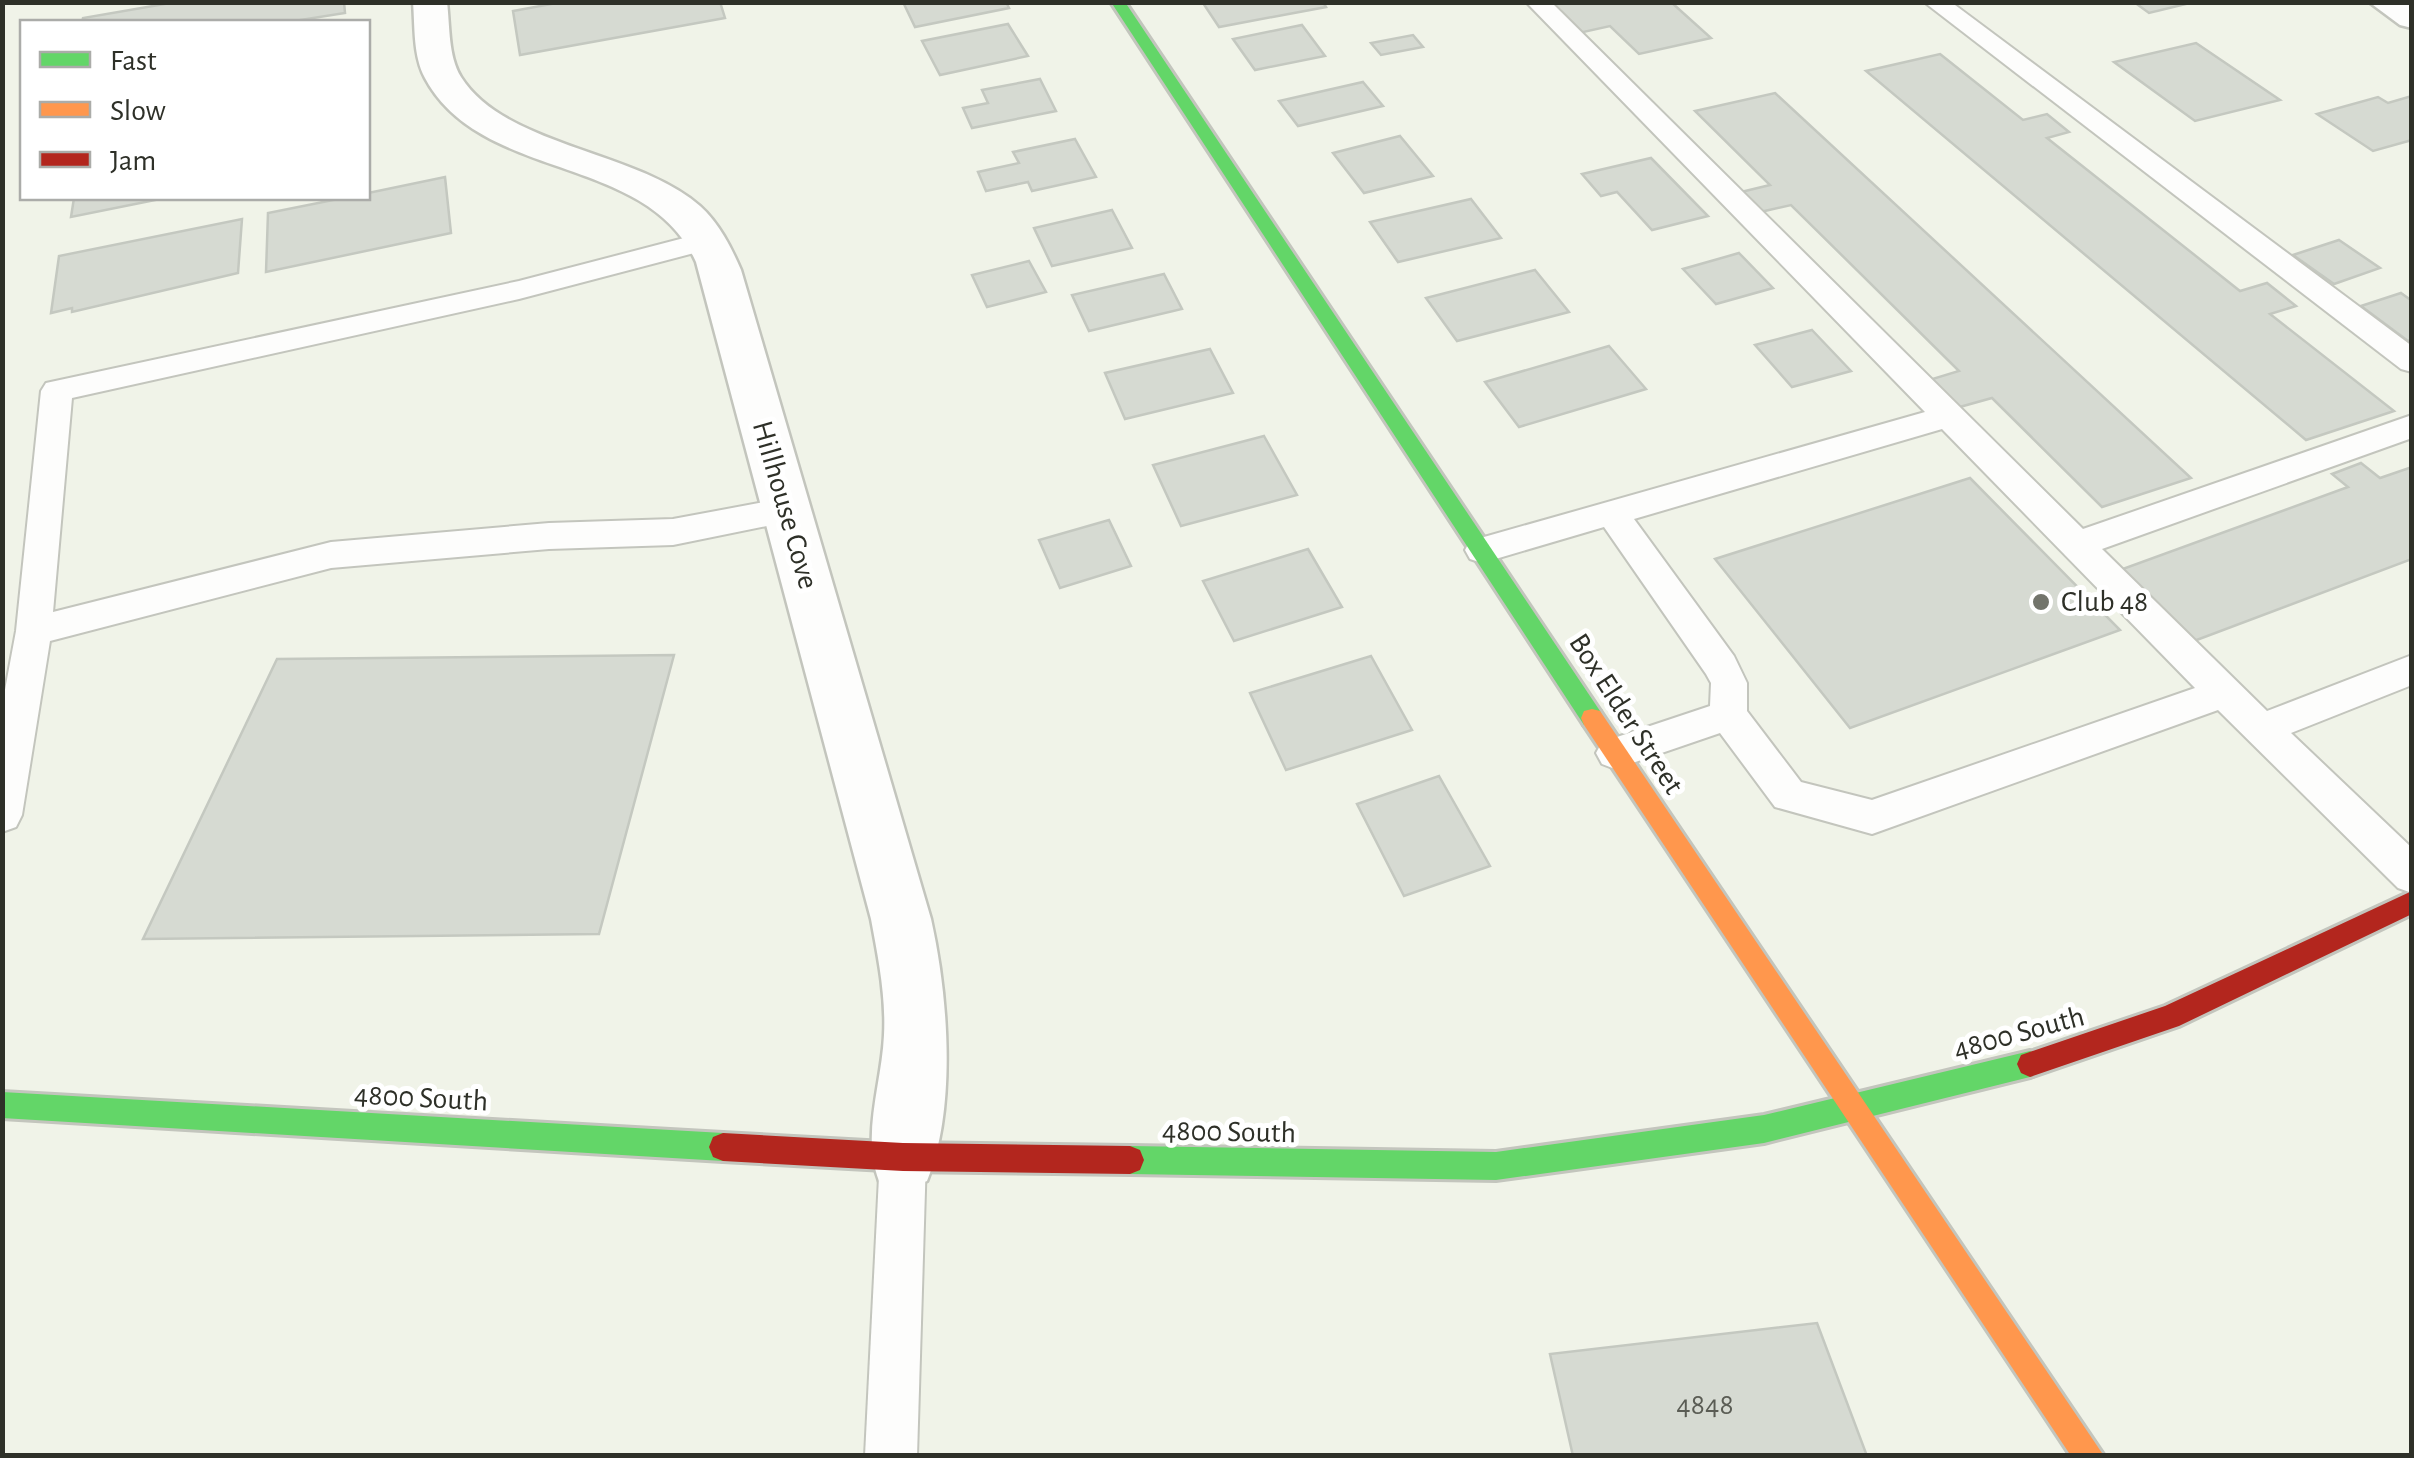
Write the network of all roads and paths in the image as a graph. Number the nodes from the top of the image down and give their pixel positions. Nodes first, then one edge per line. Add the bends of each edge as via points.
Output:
1 (430, 2) edge
2 (1118, 2) edge
3 (1536, 2) edge
4 (1935, 2) edge
5 (2386, 2) edge
6 (2412, 18) edge
7 (707, 240) junction
8 (2412, 362) edge
9 (1948, 416) junction
10 (2412, 426) edge
11 (786, 510) junction
12 (1612, 513) junction
13 (2076, 545) junction
14 (1482, 550) junction
15 (34, 631) junction
16 (2412, 669) edge
17 (2224, 694) junction
18 (1728, 715) junction
19 (2261, 729) junction
20 (1615, 753) junction
21 (2, 815) edge
22 (2412, 875) edge
23 (2412, 902) edge
24 (1854, 1108) junction
25 (11, 1115) edge
26 (903, 1157) junction
27 (890, 1456) edge
28 (2089, 1456) edge

1 - 7 street, Hillhouse Cove via 441,74 461,104 499,128 655,192
2 - 14 street, Box Elder Street
3 - 9 lane
4 - 8 lane
5 - 6 street
7 - 11 street, Hillhouse Cove
7 - 15 lane via 519,290 57,391
9 - 12 lane
9 - 13 lane
10 - 13 lane
11 - 15 lane via 673,532 330,556
11 - 26 street, Hillhouse Cove via 912,974 916,1034
12 - 14 lane
12 - 18 lane via 1720,666 1729,683
13 - 17 lane
14 - 20 street, Box Elder Street
15 - 21 lane
16 - 19 lane
17 - 18 lane via 1872,817 1789,795
17 - 19 lane
18 - 20 lane
19 - 22 lane
20 - 24 street, Box Elder Street
23 - 24 street, 4800 South via 2170,1017 2060,1056
24 - 26 street, 4800 South via 1764,1130 1496,1166
24 - 28 street, Box Elder Street
25 - 26 street, 4800 South
26 - 27 lane

